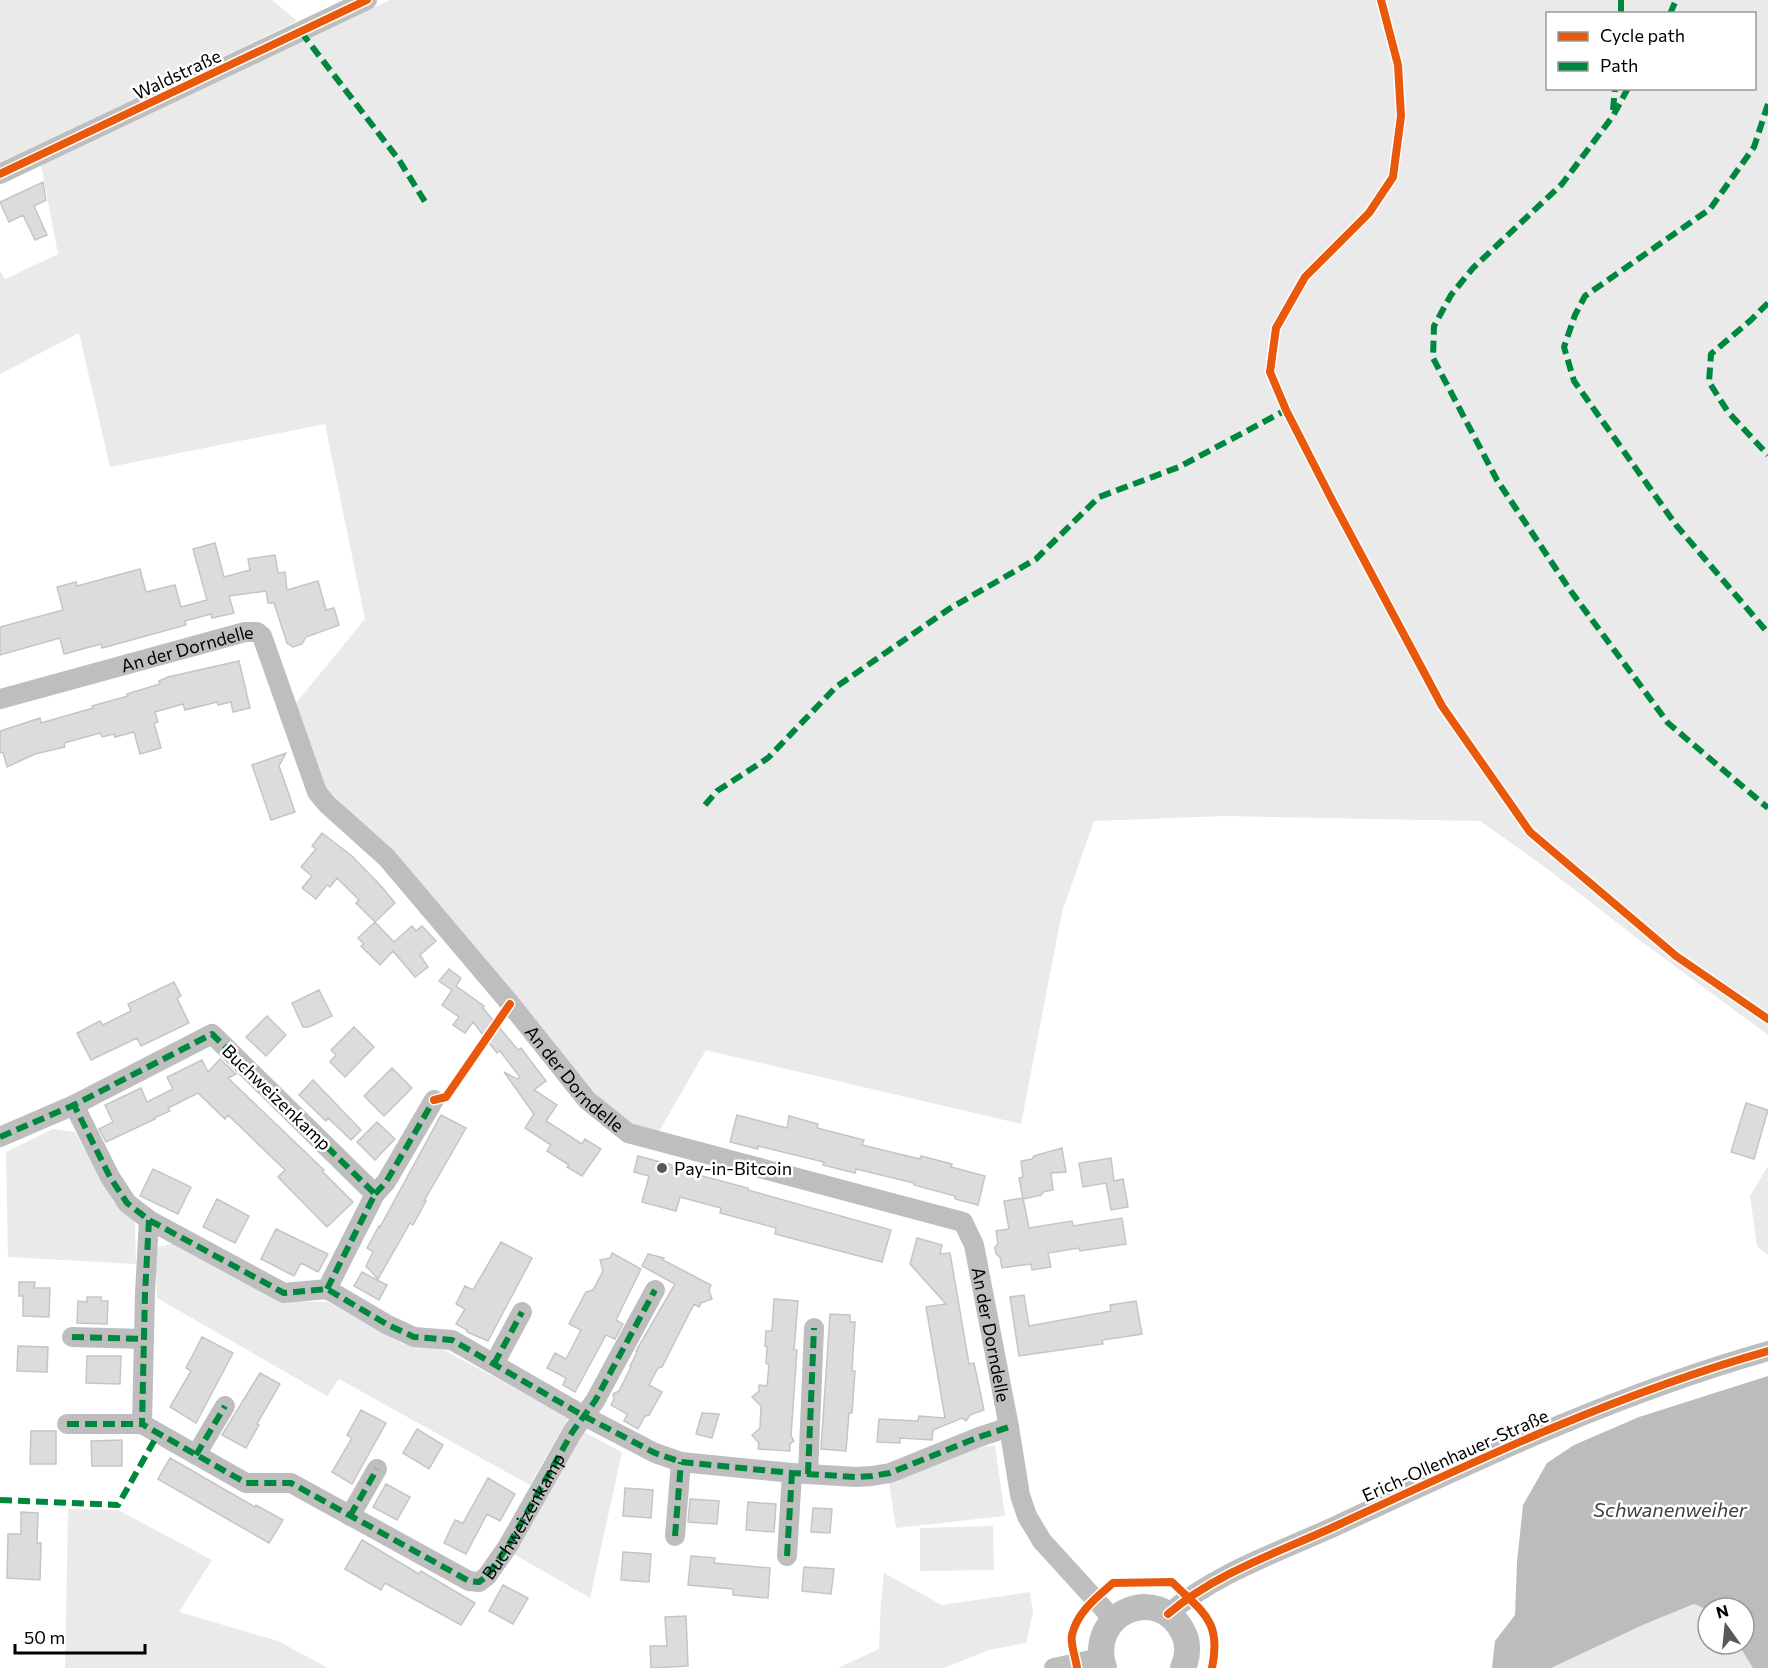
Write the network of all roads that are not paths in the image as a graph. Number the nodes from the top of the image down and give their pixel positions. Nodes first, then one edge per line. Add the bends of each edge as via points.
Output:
1 (367, 0) edge
2 (0, 174) edge
3 (0, 699) edge
4 (434, 1100) dead end
5 (74, 1105) junction
6 (0, 1137) edge
7 (375, 1194) junction
8 (149, 1220) junction
9 (327, 1289) junction
10 (655, 1290) dead end
11 (522, 1312) dead end
12 (814, 1328) dead end
13 (72, 1337) dead end
14 (144, 1339) junction
15 (1768, 1351) edge
16 (494, 1364) junction
17 (225, 1406) dead end
18 (584, 1416) junction
19 (67, 1424) dead end
20 (142, 1424) junction
21 (1009, 1427) junction
22 (196, 1455) junction
23 (681, 1462) junction
24 (377, 1469) dead end
25 (800, 1474) junction
26 (350, 1516) junction
27 (675, 1536) dead end
28 (787, 1556) dead end
29 (1168, 1614) junction
30 (1113, 1619) junction
31 (1102, 1663) edge
32 (1190, 1666) edge
33 (1054, 1668) edge

1 - 2 street, Waldstraße
3 - 21 street, An der Dorndelle via 245,632 257,632 265,641 317,792 387,858 587,1100 628,1133 963,1222 974,1245
4 - 7 street
5 - 6 street, Buchweizenkamp
5 - 7 street, Buchweizenkamp via 212,1034
5 - 8 street via 110,1177 127,1203
7 - 9 street
8 - 9 street via 284,1293
8 - 14 street
9 - 16 street via 414,1337 452,1340
10 - 18 street, Buchweizenkamp via 596,1401
11 - 16 street
12 - 25 street
13 - 14 street
14 - 20 street
15 - 29 street, Erich-Ollenhauer-Straße via 1676,1380 1502,1449 1236,1571 1188,1597
16 - 18 street
17 - 22 street
18 - 23 street via 655,1453
18 - 26 street, Buchweizenkamp via 508,1546 479,1582 469,1581
19 - 20 street, Buchweizenkamp
20 - 22 street, Buchweizenkamp
21 - 25 street via 890,1473 856,1477
21 - 30 street, An der Dorndelle via 1027,1516 1042,1541
22 - 26 street, Buchweizenkamp via 246,1483 291,1483
23 - 25 street
23 - 27 street
24 - 26 street
25 - 28 street
29 - 30 main road via 1140,1607
29 - 32 main road via 1184,1635
30 - 31 main road via 1100,1643
31 - 33 street

